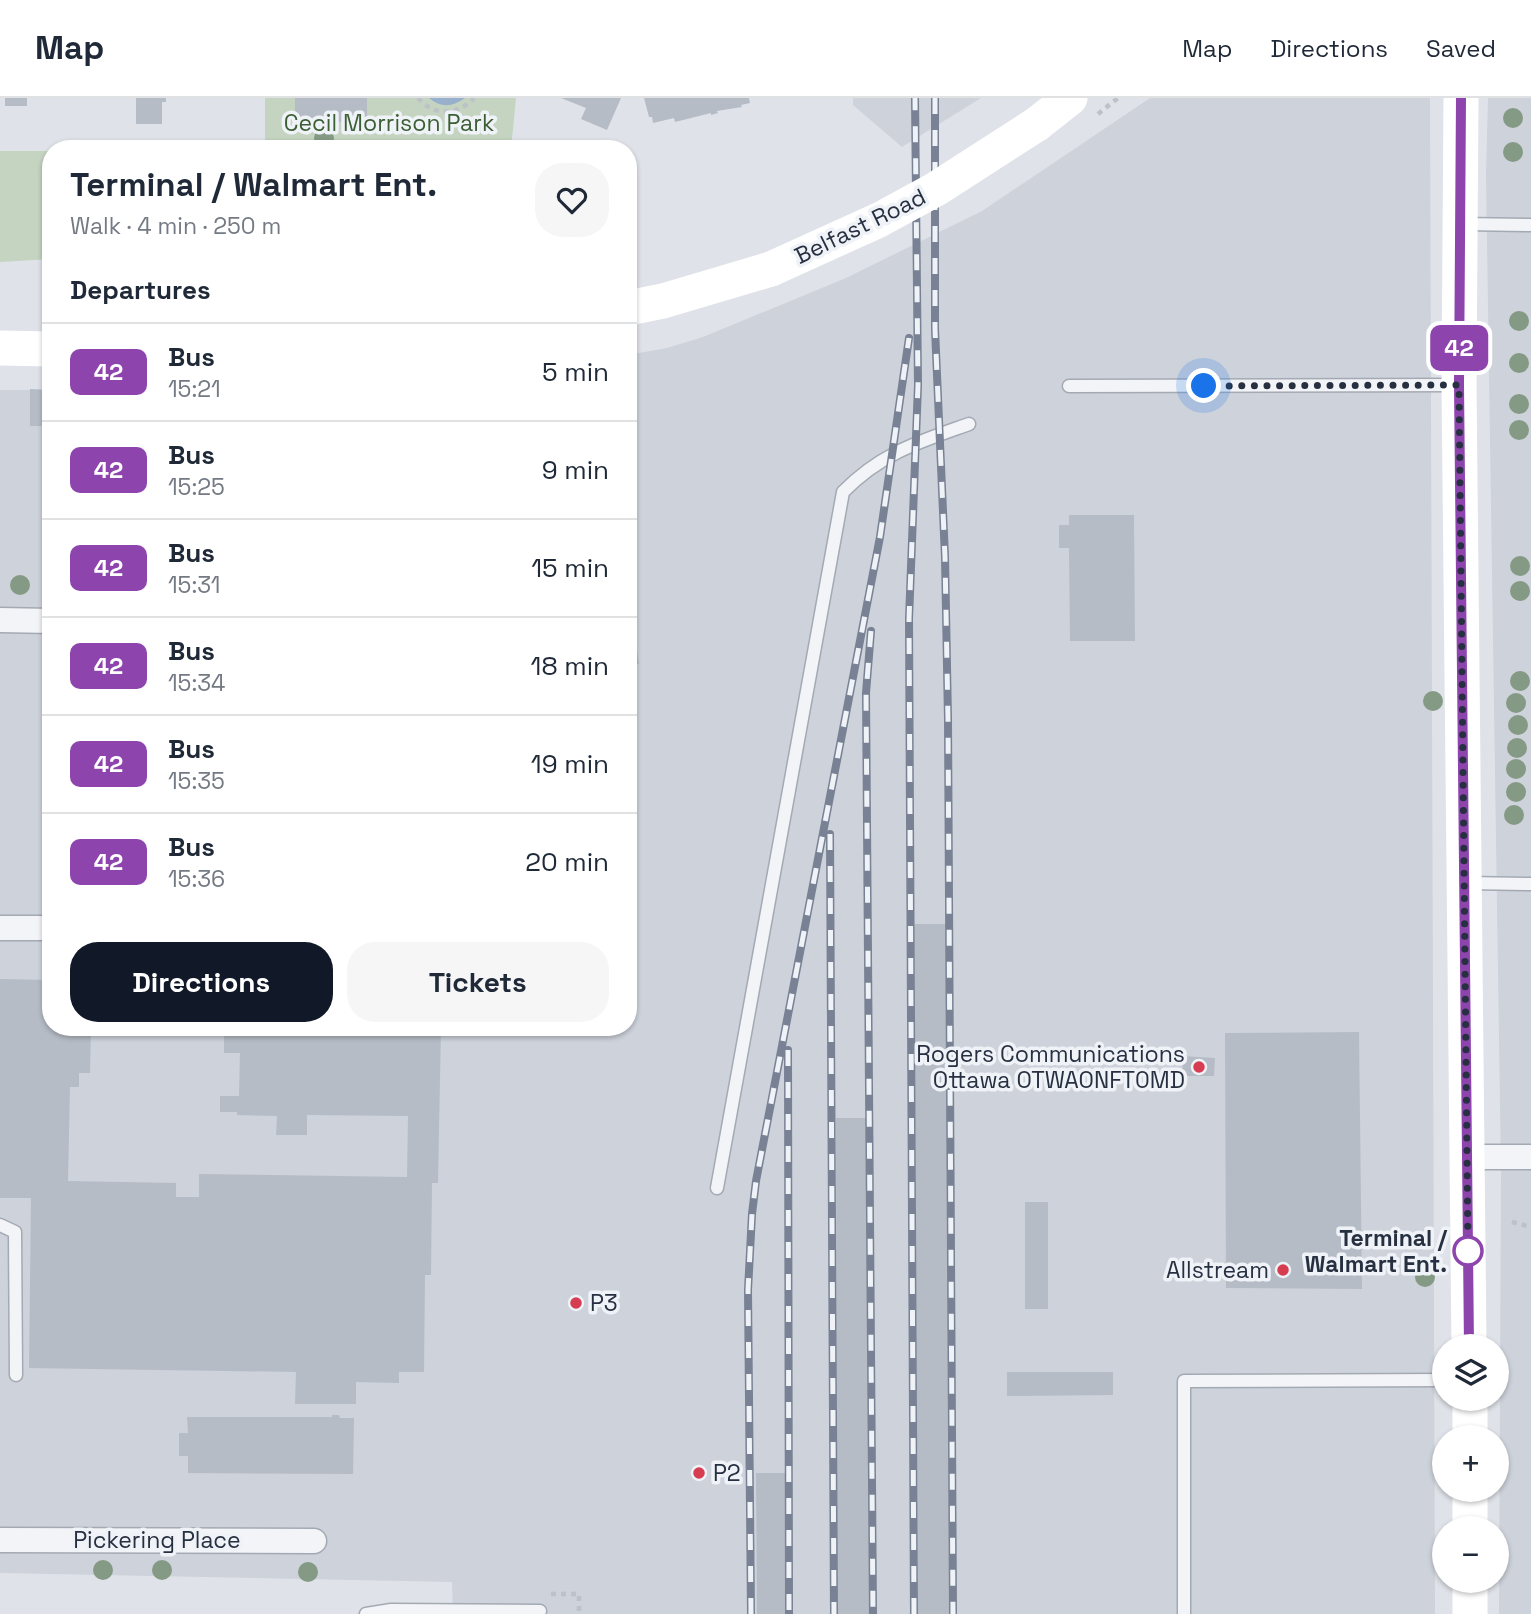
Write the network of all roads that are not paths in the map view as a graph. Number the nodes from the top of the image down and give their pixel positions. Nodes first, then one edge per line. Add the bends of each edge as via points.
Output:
1 (1070, 98) edge
2 (1461, 98) edge
3 (1459, 224) junction
4 (1531, 225) edge
5 (637, 306) edge
6 (0, 348) edge
7 (42, 349) edge
8 (1459, 385) junction
9 (1069, 386) dead end
10 (969, 424) dead end
11 (0, 620) edge
12 (42, 621) edge
13 (1464, 883) junction
14 (1531, 884) edge
15 (0, 928) edge
16 (42, 928) edge
17 (1467, 1157) junction
18 (1531, 1157) edge
19 (717, 1188) dead end
20 (0, 1225) edge
21 (1469, 1334) edge
22 (16, 1375) dead end
23 (1432, 1380) edge
24 (0, 1540) edge
25 (314, 1541) dead end
26 (1470, 1593) edge
27 (540, 1611) dead end
28 (366, 1614) edge
29 (1184, 1614) edge
30 (1470, 1614) edge

1 - 5 street, Belfast Road, bridge via 1037,124 891,214 771,269
2 - 3 street
3 - 4 lane
3 - 8 street
6 - 7 street
8 - 9 lane
8 - 13 street
10 - 19 lane via 894,452 843,492
11 - 12 street
13 - 14 lane
13 - 17 street
15 - 16 street
17 - 18 street
17 - 21 street
20 - 22 lane via 15,1232
23 - 29 lane via 1184,1381
24 - 25 street, Pickering Place
26 - 30 street
27 - 28 lane via 391,1610

